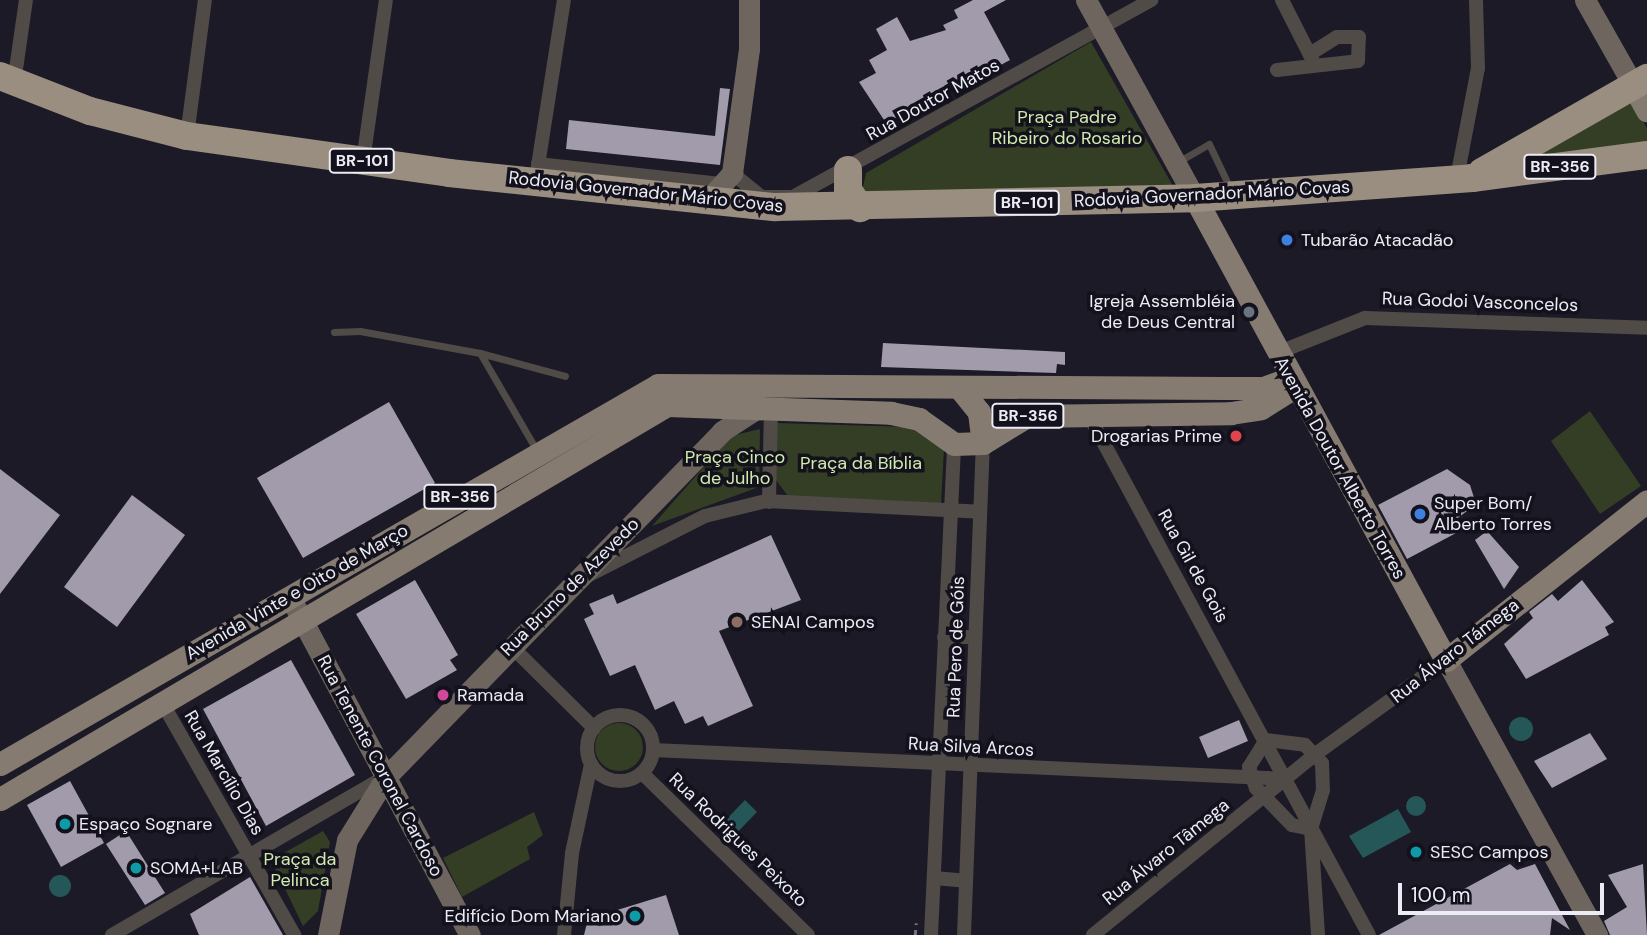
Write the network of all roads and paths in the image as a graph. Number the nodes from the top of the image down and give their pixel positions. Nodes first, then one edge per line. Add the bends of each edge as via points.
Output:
1 (26, 0) edge
2 (205, 0) edge
3 (386, 0) edge
4 (564, 0) edge
5 (749, 0) edge
6 (1086, 0) edge
7 (1152, 0) edge
8 (1282, 0) edge
9 (1476, 0) edge
10 (1585, 0) edge
11 (1102, 29) junction
12 (1277, 70) dead end
13 (7, 80) edge
14 (1640, 82) edge
15 (1647, 110) edge
16 (1546, 135) junction
17 (187, 136) junction
18 (1647, 155) edge
19 (363, 162) junction
20 (1174, 164) junction
21 (1555, 167) junction
22 (848, 170) junction
23 (537, 171) junction
24 (1464, 178) junction
25 (721, 186) junction
26 (1233, 195) junction
27 (1195, 198) junction
28 (860, 208) junction
29 (1647, 328) edge
30 (334, 332) dead end
31 (480, 353) junction
32 (1277, 353) junction
33 (565, 376) dead end
34 (1292, 382) junction
35 (962, 391) junction
36 (626, 402) junction
37 (766, 406) junction
38 (1086, 411) junction
39 (603, 442) junction
40 (954, 443) junction
41 (982, 443) junction
42 (538, 452) junction
43 (1647, 501) edge
44 (769, 502) junction
45 (951, 511) junction
46 (980, 512) junction
47 (578, 581) junction
48 (290, 597) junction
49 (304, 622) junction
50 (944, 637) junction
51 (975, 637) junction
52 (511, 646) junction
53 (1446, 660) junction
54 (163, 704) junction
55 (594, 728) junction
56 (1266, 740) junction
57 (653, 750) junction
58 (1317, 753) junction
59 (0, 764) edge
60 (591, 764) junction
61 (940, 765) junction
62 (971, 766) junction
63 (642, 774) junction
64 (386, 777) junction
65 (1251, 778) junction
66 (1287, 779) junction
67 (0, 799) edge
68 (1262, 799) junction
69 (1311, 829) junction
70 (248, 852) junction
71 (1335, 870) junction
72 (1313, 873) junction
73 (934, 878) junction
74 (966, 881) junction
75 (918, 912) dead end
76 (112, 935) edge
77 (294, 935) edge
78 (328, 935) edge
79 (470, 935) edge
80 (564, 935) edge
81 (808, 935) edge
82 (915, 935) edge
83 (930, 935) edge
84 (964, 935) edge
85 (1093, 935) edge
86 (1318, 935) edge
87 (1369, 935) edge
88 (1597, 935) edge

1 - 13 street
2 - 17 street
3 - 19 street
4 - 23 street
5 - 25 main road via 749,48
6 - 11 main road, Avenida Doutor Alberto Torres
7 - 11 street, Rua Doutor Matos
8 - 12 street via 1312,60
9 - 24 street via 1478,68
10 - 14 main road
11 - 20 main road, Avenida Doutor Alberto Torres
11 - 22 street, Rua Doutor Matos
13 - 17 highway, Rodovia Governador Mário Covas / BR-101
14 - 15 main road
14 - 16 highway, Rodovia Governador Mário Covas
16 - 21 highway via 1540,155
16 - 24 highway, Rodovia Governador Mário Covas
17 - 19 highway, Rodovia Governador Mário Covas / BR-101
18 - 21 highway, Rodovia Governador Mário Covas / BR-356
19 - 23 highway, Rodovia Governador Mário Covas / BR-101
20 - 26 lane via 1209,144
20 - 27 main road, Avenida Doutor Alberto Torres
21 - 24 highway, Rodovia Governador Mário Covas / BR-356
22 - 25 street, Rua Doutor Matos via 779,200
22 - 28 highway via 848,190
23 - 25 highway, Rodovia Governador Mário Covas / BR-101
24 - 26 highway, Rodovia Governador Mário Covas / BR-356
25 - 28 highway, Rodovia Governador Mário Covas / BR-101
26 - 27 highway, Rodovia Governador Mário Covas / BR-356
27 - 28 highway, Rodovia Governador Mário Covas / BR-101
27 - 32 main road, Avenida Doutor Alberto Torres
29 - 32 street, Rua Godoi Vasconcelos via 1364,318
30 - 31 lane via 360,331
31 - 33 lane
31 - 42 lane
32 - 34 main road, Avenida Doutor Alberto Torres
34 - 35 main road, BR-356 via 1263,387
34 - 38 main road, BR-356 via 1261,408 1231,414
34 - 53 main road, Avenida Doutor Alberto Torres
35 - 36 main road, Avenida Vinte e Oito de Março / BR-356 via 673,381
35 - 41 main road via 979,412
36 - 39 main road via 596,426
36 - 42 main road, Avenida Vinte e Oito de Março / BR-356
37 - 39 main road, Avenida Vinte e Oito de Março via 667,405
37 - 40 main road, Avenida Vinte e Oito de Março via 891,413 919,419
37 - 44 street
37 - 47 main road, Rua Bruno de Azevedo via 722,431
38 - 41 main road, BR-356 via 1027,416
38 - 56 street, Rua Gil de Gois
39 - 49 main road, Avenida Vinte e Oito de Março
40 - 41 main road, BR-356
40 - 45 street, Rua Pero de Góis
41 - 46 street, Rua Pero de Góis
42 - 48 main road, Avenida Vinte e Oito de Março / BR-356
43 - 53 main road, Rua Álvaro Támega
44 - 45 street
44 - 47 street via 705,516
45 - 46 street
45 - 50 street, Rua Pero de Góis
46 - 51 street, Rua Pero de Góis
47 - 52 main road, Rua Bruno de Azevedo
48 - 49 main road, Rua Tenente Coronel Cardoso
48 - 59 main road, Avenida Vinte e Oito de Março / BR-356
49 - 54 main road, Avenida Vinte e Oito de Março
49 - 64 main road, Rua Tenente Coronel Cardoso
50 - 51 street
50 - 61 street, Rua Pero de Góis
51 - 62 street, Rua Pero de Góis
52 - 55 street
52 - 64 main road, Rua Bruno de Azevedo
53 - 58 street, Rua Álvaro Támega
53 - 88 main road, Avenida Doutor Alberto Torres
54 - 67 main road, Avenida Vinte e Oito de Março
54 - 70 street, Rua Marcílio Dias
55 - 57 street via 604,719 632,717 651,736
55 - 60 street via 588,739
56 - 58 street via 1290,738
56 - 65 street via 1253,754
56 - 66 street, Rua Gil de Gois
57 - 61 street, Rua Silva Arcos
57 - 63 street, Rua Rodrigues Peixoto
58 - 66 street, Rua Álvaro Támega
58 - 69 street via 1323,790
60 - 63 street, Rua Rodrigues Peixoto via 614,781
60 - 80 street via 572,853
61 - 62 street, Rua Silva Arcos
61 - 73 street, Rua Pero de Góis
62 - 65 street, Rua Silva Arcos
62 - 74 street, Rua Pero de Góis
63 - 81 street, Rua Rodrigues Peixoto
64 - 70 street
64 - 78 main road, Rua Bruno de Azevedo via 347,840
64 - 79 main road, Rua Tenente Coronel Cardoso
65 - 66 street, Rua Silva Arcos
65 - 68 street
66 - 68 street, Rua Álvaro Támega
66 - 69 street, Rua Gil de Gois
68 - 69 street via 1292,825
68 - 85 street, Rua Álvaro Tâmega
69 - 71 street, Rua Gil de Gois
69 - 72 street
70 - 76 street
70 - 77 street, Rua Marcílio Dias
71 - 72 street
71 - 87 street, Rua Gil de Gois
72 - 86 street
73 - 74 street
73 - 83 street, Rua Pero de Góis
74 - 84 street, Rua Pero de Góis
75 - 82 path

